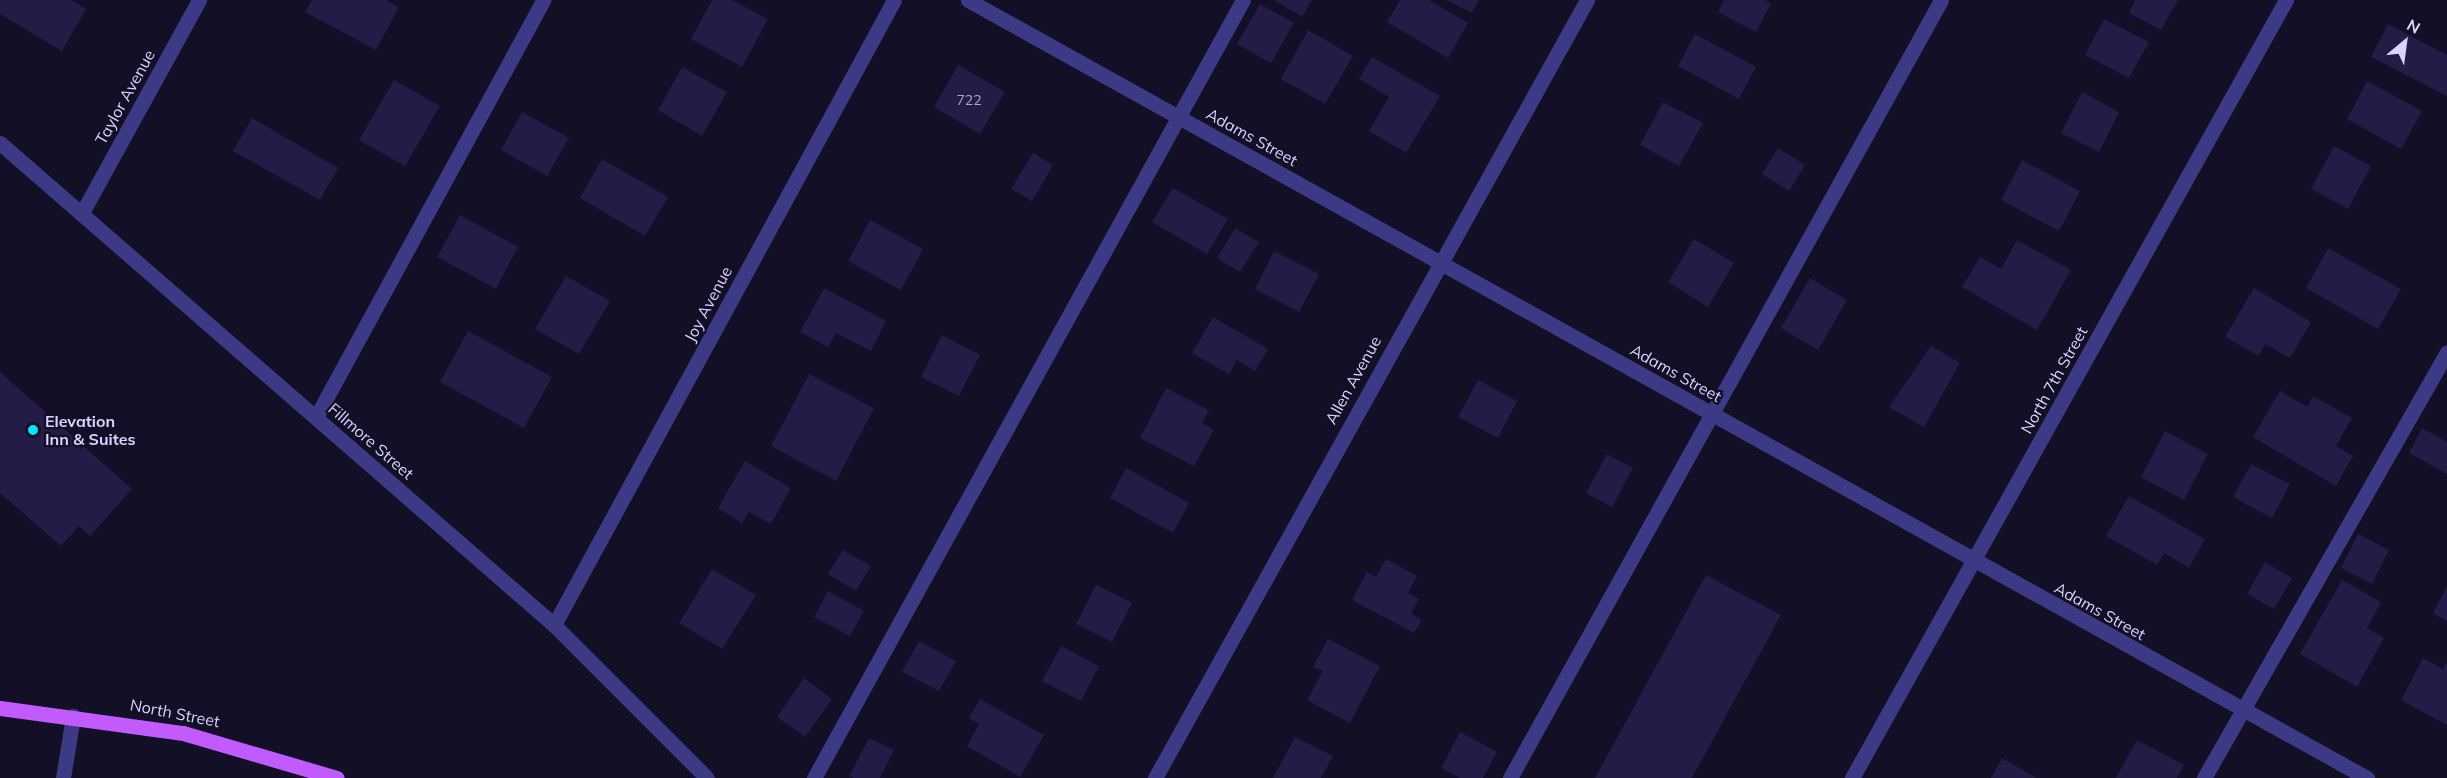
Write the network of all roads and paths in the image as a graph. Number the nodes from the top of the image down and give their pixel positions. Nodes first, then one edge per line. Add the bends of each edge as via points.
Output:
1 (199, 0) edge
2 (543, 0) edge
3 (894, 0) edge
4 (968, 0) edge
5 (1243, 0) edge
6 (1587, 0) edge
7 (1941, 0) edge
8 (2286, 0) edge
9 (1179, 117) junction
10 (0, 143) edge
11 (83, 211) junction
12 (1439, 261) junction
13 (2447, 352) edge
14 (1711, 414) junction
15 (316, 417) junction
16 (1974, 561) junction
17 (554, 626) junction
18 (0, 708) edge
19 (2242, 710) junction
20 (73, 716) junction
21 (63, 778) edge
22 (337, 778) edge
23 (707, 778) edge
24 (814, 778) edge
25 (1155, 778) edge
26 (1510, 778) edge
27 (1852, 778) edge
28 (2204, 778) edge
29 (2367, 778) edge

1 - 11 street, Taylor Avenue
2 - 15 street
3 - 17 street, Joy Avenue
4 - 9 street, Adams Street
5 - 9 street
6 - 12 street, Allen Avenue
7 - 14 street
8 - 16 street, North 7th Street
9 - 12 street, Adams Street
9 - 24 street
10 - 11 street, Fillmore Street
11 - 15 street, Fillmore Street
12 - 14 street, Adams Street
12 - 25 street, Allen Avenue
13 - 19 street
14 - 16 street, Adams Street
14 - 26 street
15 - 17 street, Fillmore Street
16 - 19 street, Adams Street
16 - 27 street, North 7th Street
17 - 23 street, Fillmore Street
18 - 20 main road, North Street
19 - 28 street
19 - 29 street, Adams Street
20 - 21 street
20 - 22 main road, North Street via 230,743

